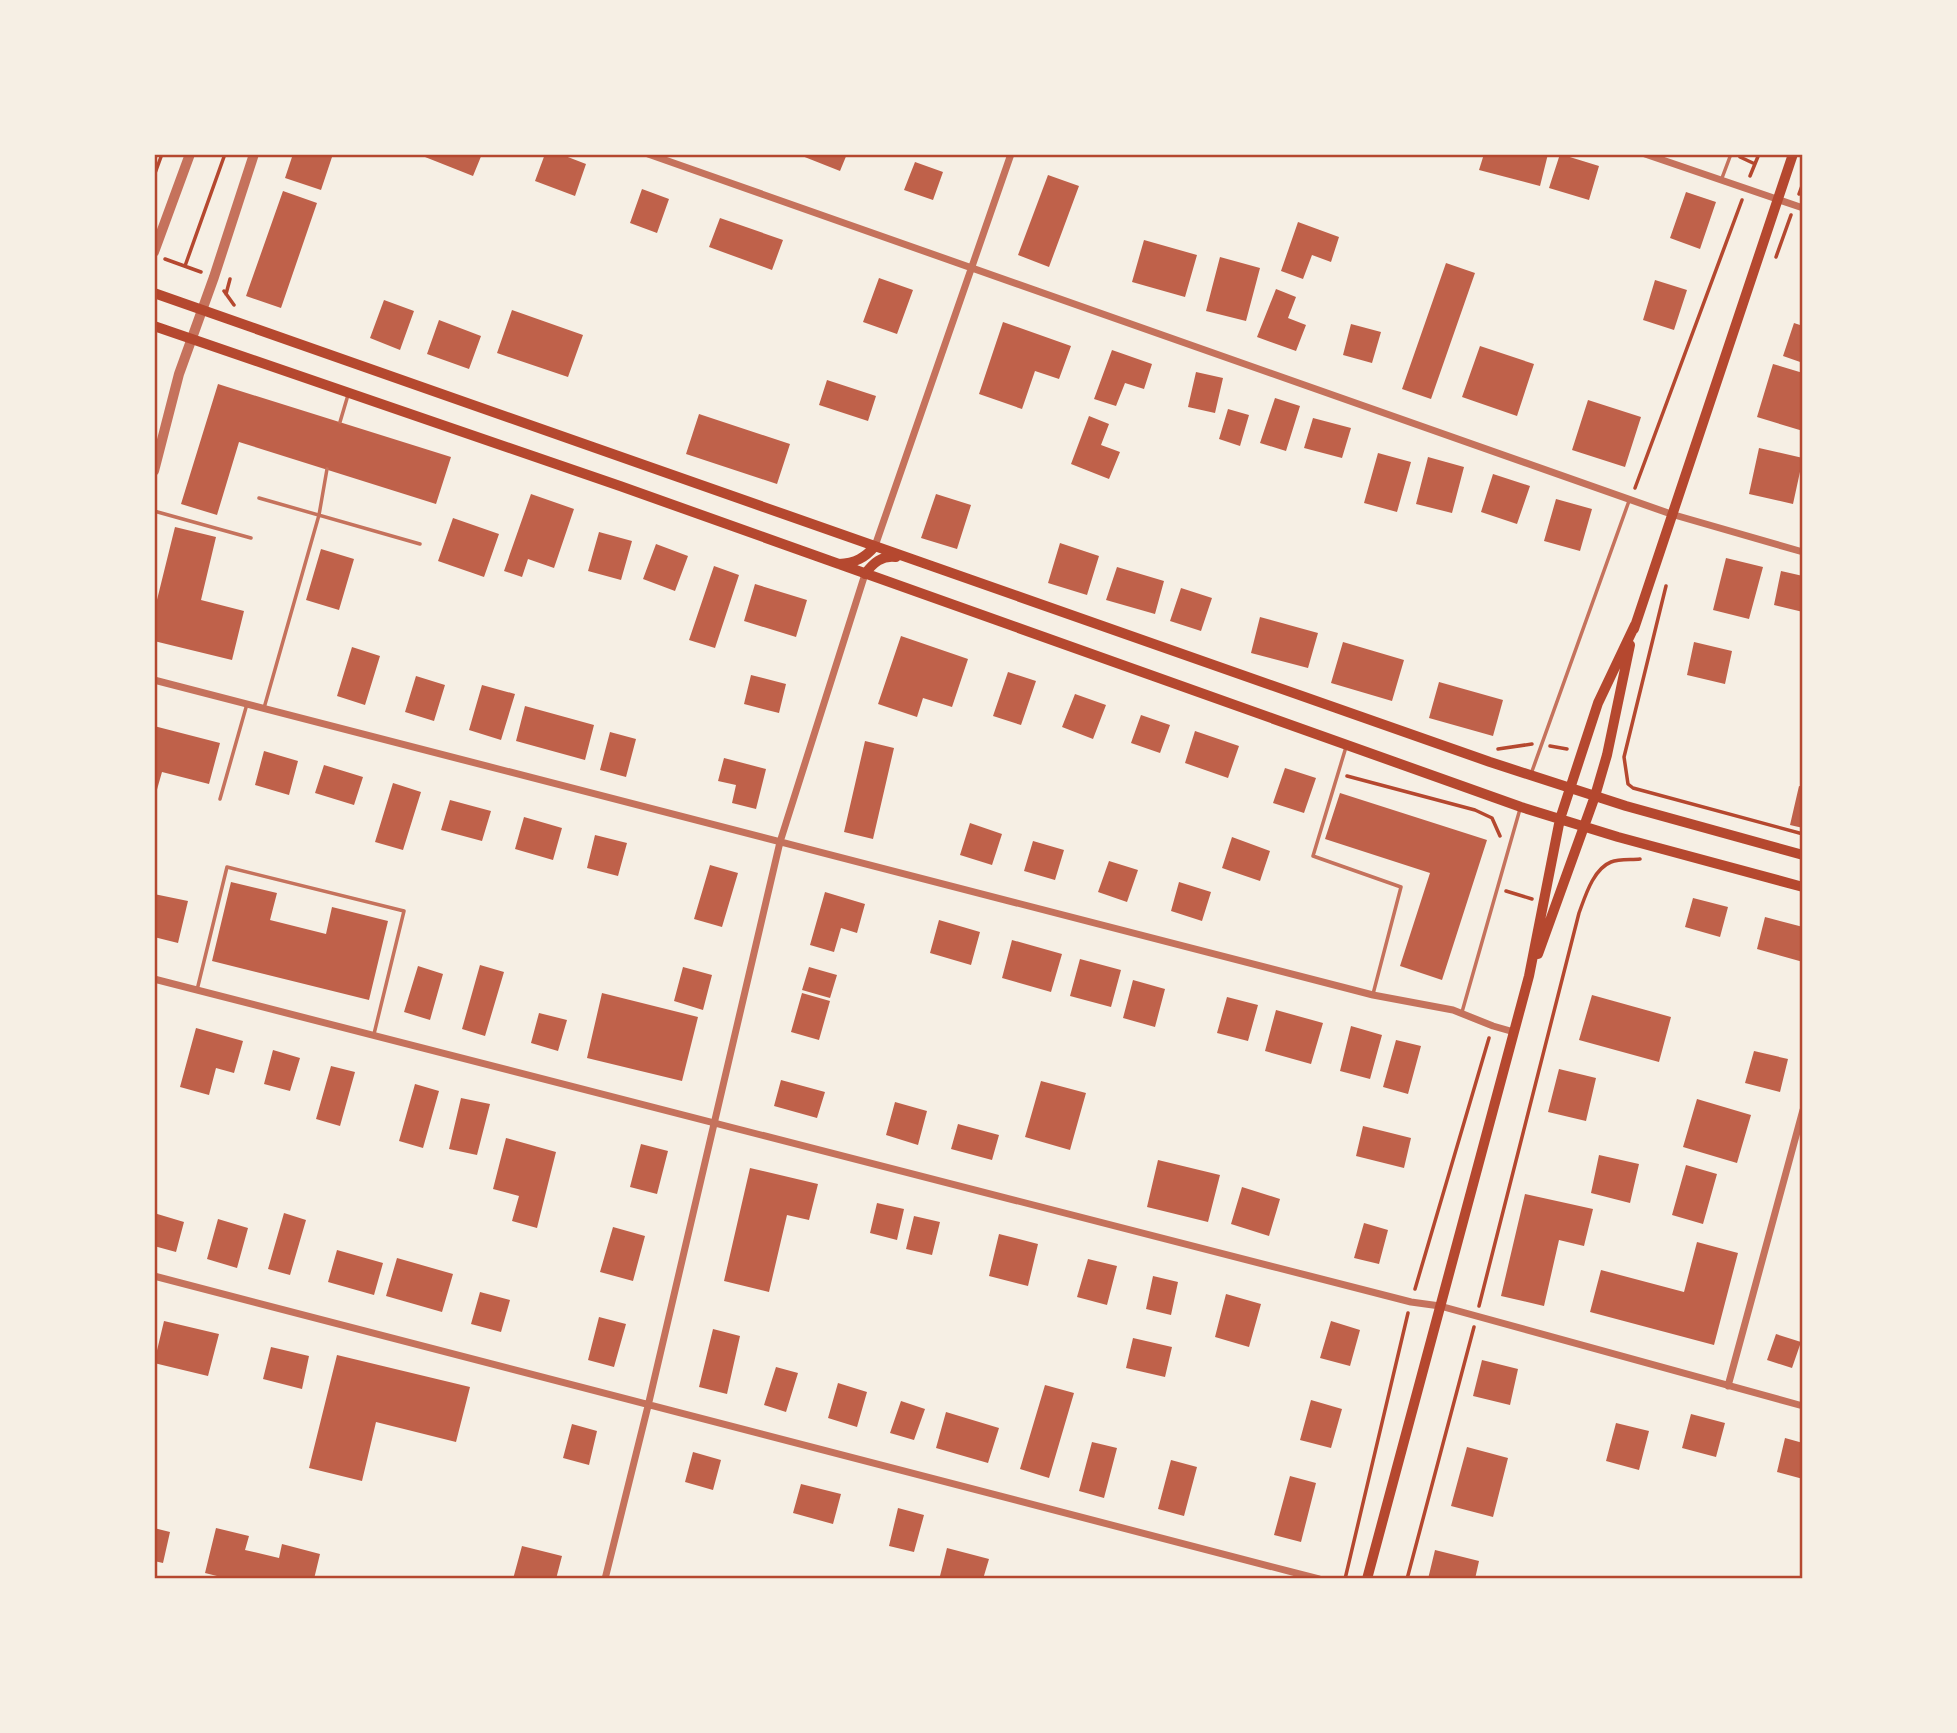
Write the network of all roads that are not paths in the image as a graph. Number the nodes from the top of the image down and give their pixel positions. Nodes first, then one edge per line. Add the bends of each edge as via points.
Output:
1 (190, 154) edge
2 (254, 154) edge
3 (648, 154) edge
4 (1011, 154) edge
5 (1645, 154) edge
6 (1731, 154) edge
7 (1793, 154) edge
8 (1721, 181) junction
9 (1776, 200) junction
10 (1799, 206) edge
11 (154, 252) edge
12 (971, 268) junction
13 (154, 293) edge
14 (202, 310) junction
15 (154, 326) edge
16 (192, 339) junction
17 (348, 393) junction
18 (340, 422) dead end
19 (327, 469) dead end
20 (154, 471) edge
21 (259, 498) dead end
22 (1630, 499) junction
23 (154, 511) edge
24 (319, 514) junction
25 (1671, 514) junction
26 (251, 538) dead end
27 (420, 544) dead end
28 (874, 546) junction
29 (1803, 552) edge
30 (906, 558) junction
31 (837, 564) junction
32 (865, 574) junction
33 (1635, 625) junction
34 (154, 680) edge
35 (247, 705) junction
36 (264, 709) junction
37 (1347, 745) junction
38 (1531, 776) junction
39 (1569, 788) junction
40 (1595, 796) junction
41 (220, 799) dead end
42 (1521, 807) junction
43 (1560, 819) junction
44 (1585, 827) junction
45 (780, 842) junction
46 (1803, 855) edge
47 (1803, 887) edge
48 (1529, 976) junction
49 (154, 979) edge
50 (197, 991) junction
51 (1373, 995) junction
52 (1462, 1012) junction
53 (1514, 1032) junction
54 (374, 1036) junction
55 (1803, 1110) edge
56 (714, 1123) junction
57 (154, 1276) edge
58 (1440, 1306) junction
59 (1728, 1386) junction
60 (648, 1406) junction
61 (1803, 1406) edge
62 (605, 1579) edge
63 (1319, 1579) edge
64 (1367, 1579) edge

1 - 11 street
2 - 14 street
3 - 12 street
4 - 12 street
5 - 8 street
6 - 8 lane
7 - 9 main road
8 - 9 street
9 - 10 street
9 - 25 main road
12 - 22 street
12 - 28 street
13 - 14 main road
14 - 16 street
14 - 28 main road
15 - 16 main road
16 - 17 main road
16 - 20 street
17 - 18 lane
17 - 31 main road
19 - 24 lane
21 - 24 lane
22 - 25 street
22 - 38 lane
23 - 26 lane
24 - 27 lane
24 - 36 lane
25 - 29 street
25 - 33 main road
28 - 30 main road
28 - 31 main road via 857,561
30 - 32 main road via 880,559
30 - 38 main road
31 - 32 main road
32 - 37 main road
32 - 45 street
33 - 39 main road via 1598,703
33 - 40 main road
34 - 35 street
35 - 36 street
35 - 41 lane
36 - 45 street
37 - 42 main road
37 - 51 lane via 1313,856 1401,887
38 - 39 main road
39 - 40 main road
39 - 43 main road
40 - 44 main road
40 - 46 main road
42 - 43 main road
42 - 52 lane
43 - 44 main road
43 - 48 main road
44 - 47 main road
44 - 48 main road
45 - 51 street
45 - 56 street
48 - 53 main road
49 - 50 street
50 - 54 street
50 - 54 lane via 227,867 404,911
51 - 52 street
52 - 53 street
53 - 58 main road
54 - 56 street
55 - 59 street
56 - 58 street
56 - 60 street
57 - 60 street
58 - 59 street
58 - 64 main road
59 - 61 street
60 - 62 street
60 - 63 street

